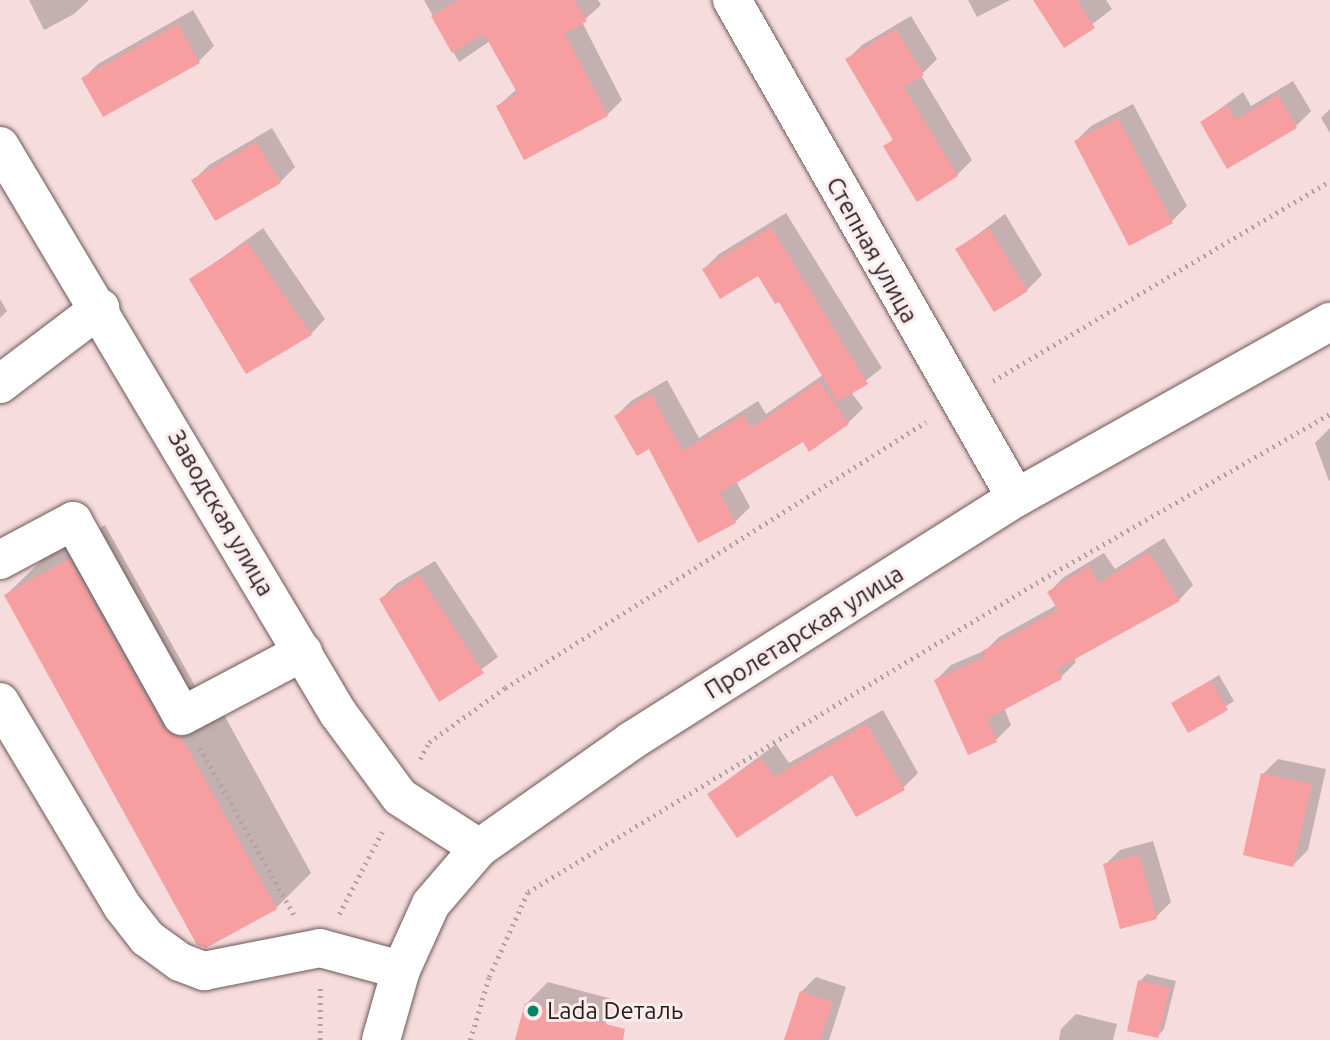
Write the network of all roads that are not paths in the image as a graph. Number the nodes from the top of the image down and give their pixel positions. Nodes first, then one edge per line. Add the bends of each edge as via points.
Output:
1 (732, 0) edge
2 (0, 146) edge
3 (100, 309) junction
4 (1330, 322) edge
5 (0, 384) edge
6 (1016, 498) junction
7 (0, 560) edge
8 (303, 652) junction
9 (0, 702) edge
10 (479, 848) junction
11 (401, 970) junction
12 (381, 1040) edge

1 - 6 street, Степная улица
2 - 3 street, Заводская улица
3 - 5 street
3 - 8 street, Заводская улица
4 - 6 street, Пролетарская улица
6 - 10 street, Пролетарская улица via 631,741
7 - 8 street via 73,521 182,716
8 - 10 street, Заводская улица via 338,713 400,797
9 - 11 street via 122,906 147,938 180,962 204,971 320,948
10 - 11 street, Пролетарская улица via 431,904
11 - 12 street, Пролетарская улица

